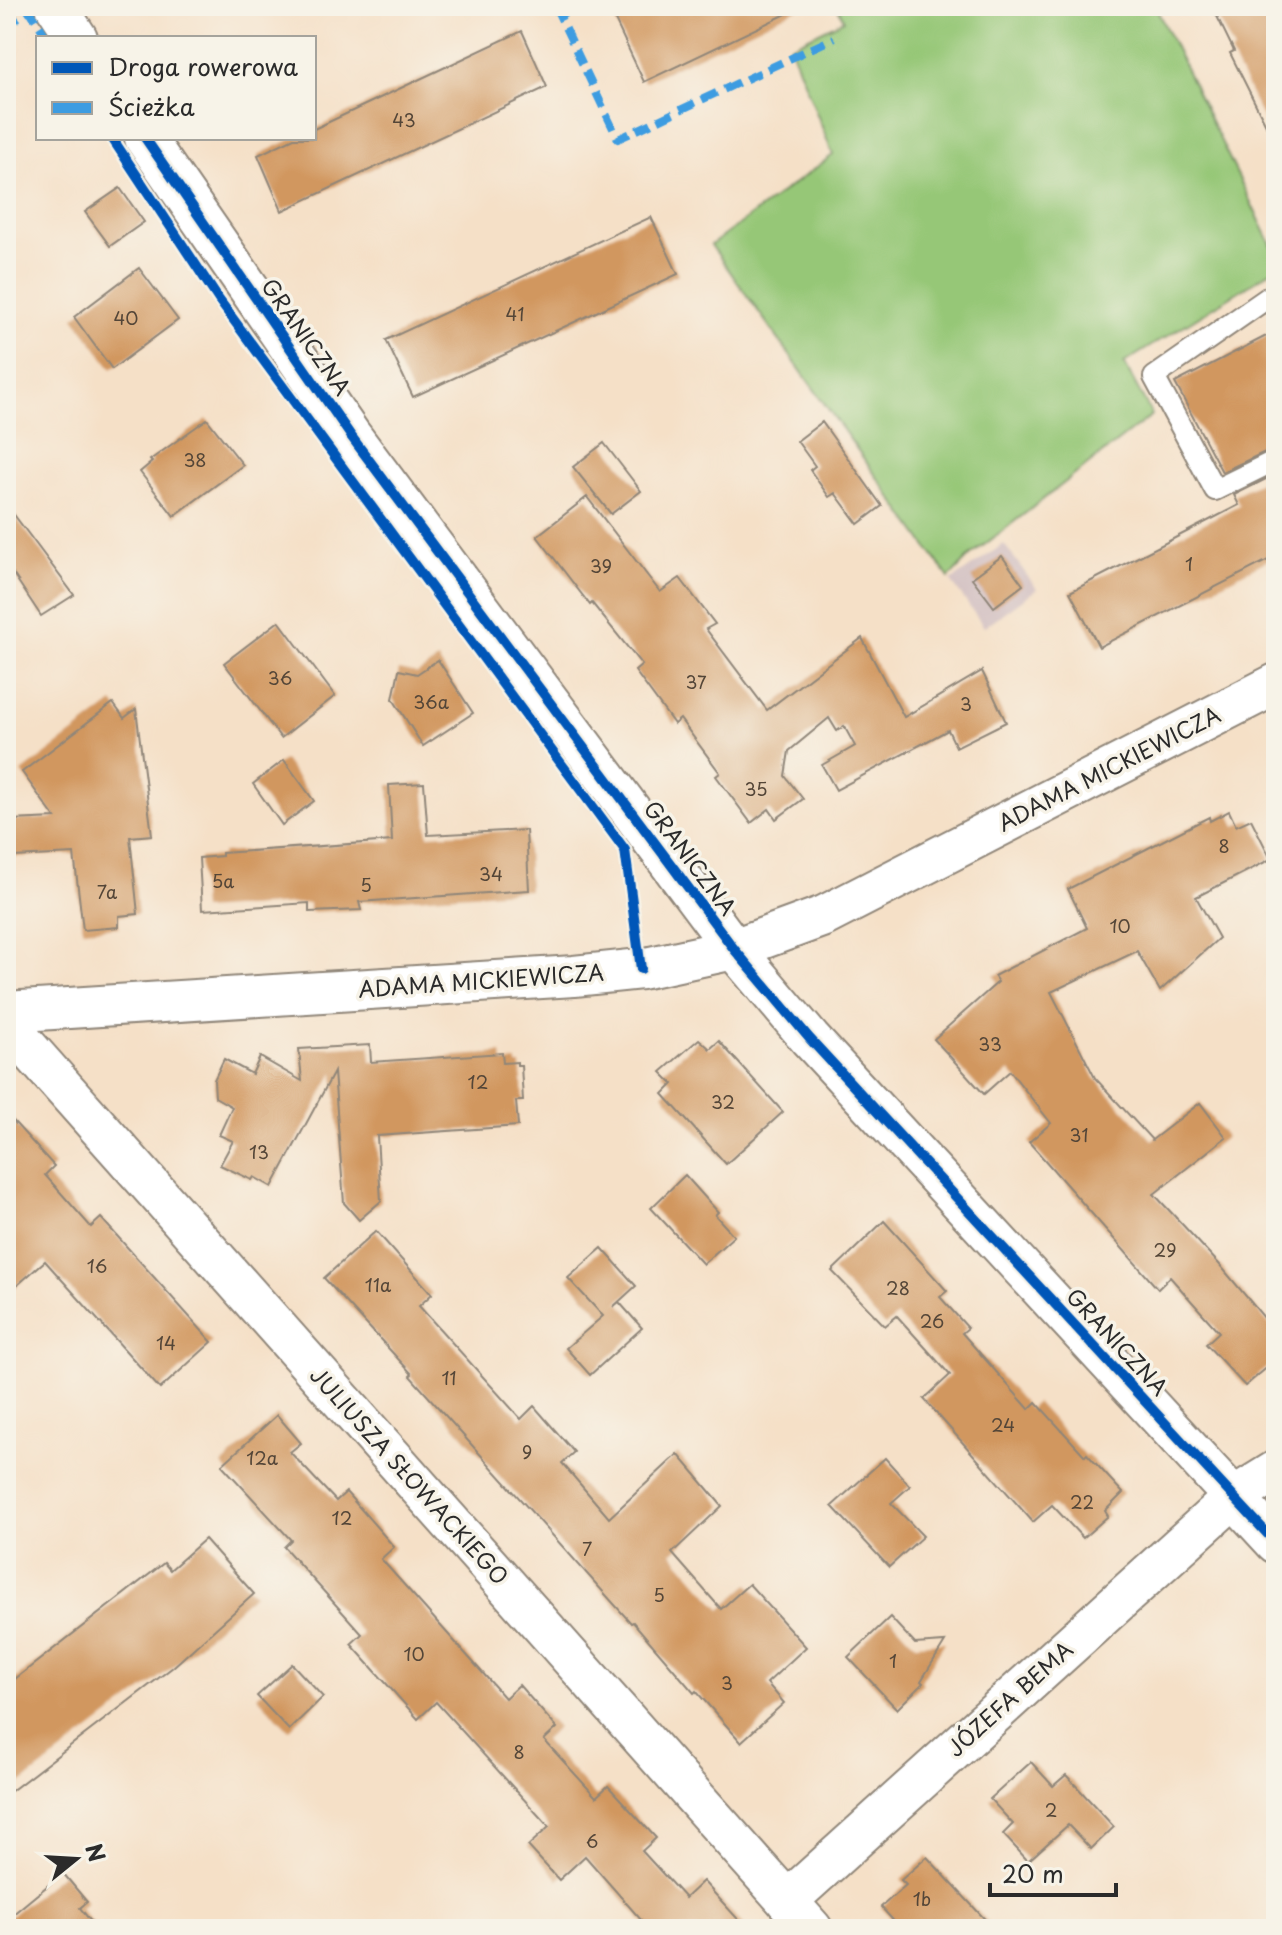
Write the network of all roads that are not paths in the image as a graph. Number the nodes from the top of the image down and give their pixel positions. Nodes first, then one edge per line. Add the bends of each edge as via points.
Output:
1 (56, 6) edge
2 (76, 36) edge
3 (146, 140) edge
4 (1276, 292) edge
5 (1276, 460) edge
6 (1276, 684) edge
7 (734, 949) junction
8 (6, 1012) edge
9 (6, 1023) edge
10 (1276, 1471) edge
11 (1234, 1497) junction
12 (1276, 1543) edge
13 (800, 1915) edge

1 - 2 street
3 - 7 street, GRANICZNA via 351,436
4 - 5 lane via 1154,377 1215,490
6 - 7 street, ADAMA MICKIEWICZA via 824,916
7 - 8 street, ADAMA MICKIEWICZA via 641,969 574,976
7 - 11 street, GRANICZNA via 810,1039
9 - 13 street, JULIUSZA SŁOWACKIEGO
10 - 11 street, JÓZEFA BEMA
11 - 12 street, GRANICZNA
11 - 13 street, JÓZEFA BEMA

